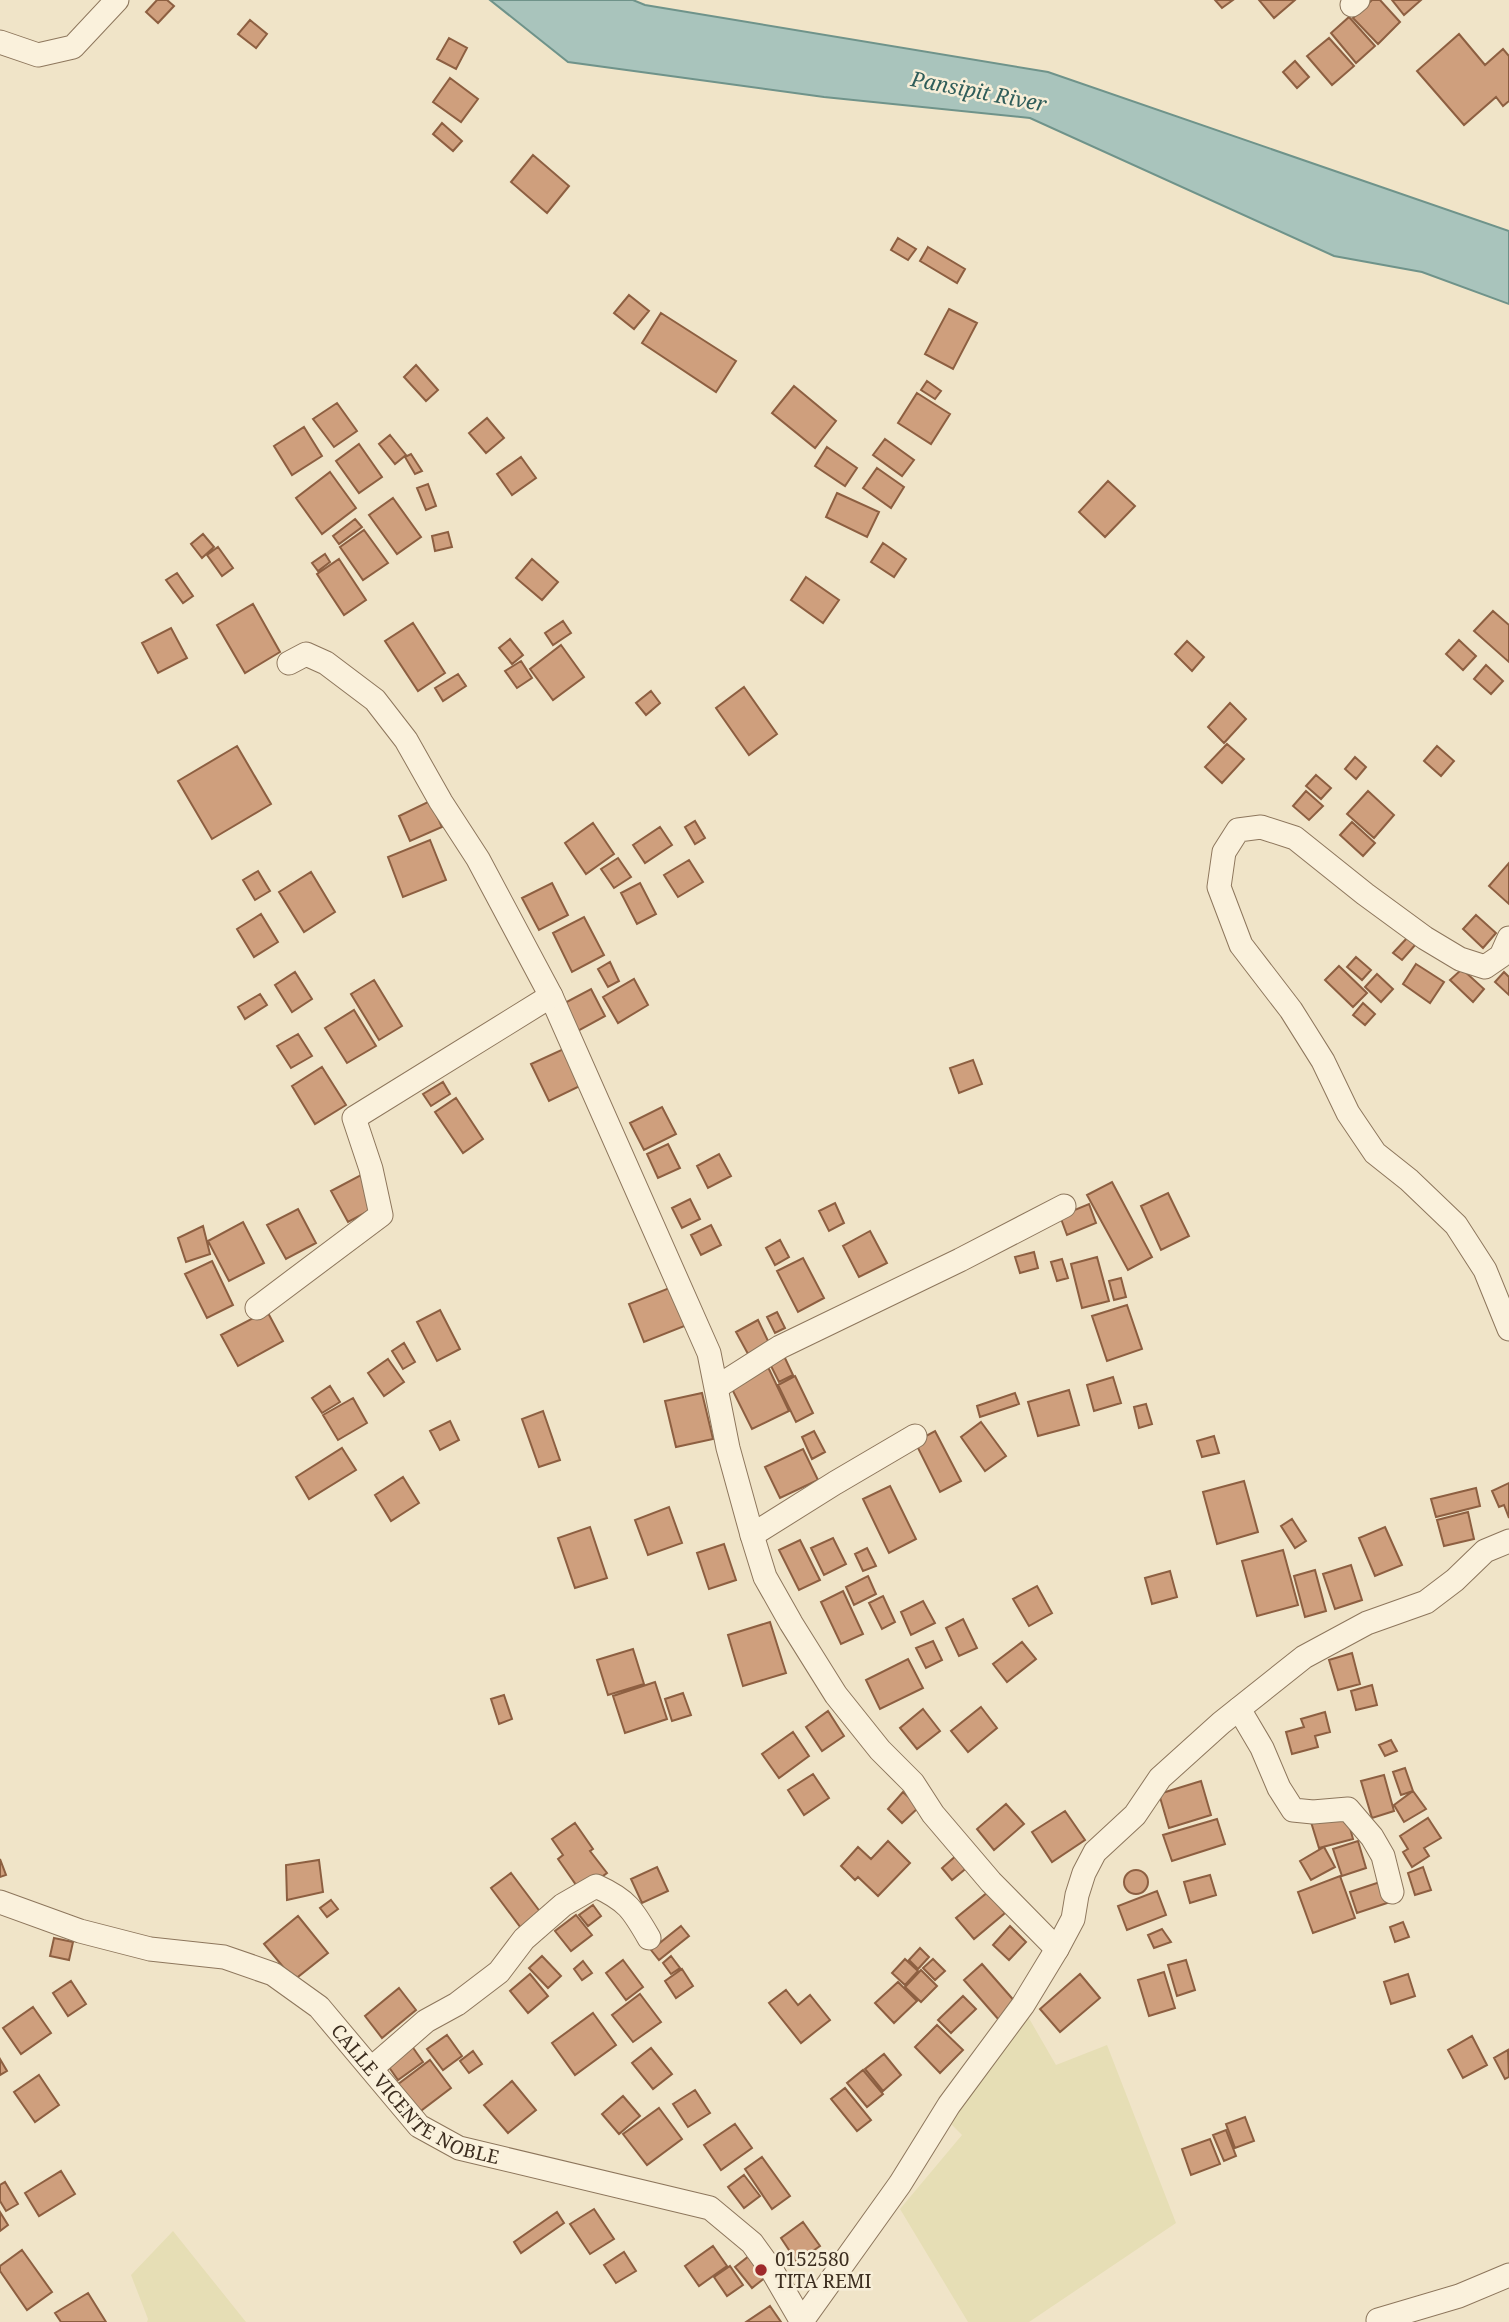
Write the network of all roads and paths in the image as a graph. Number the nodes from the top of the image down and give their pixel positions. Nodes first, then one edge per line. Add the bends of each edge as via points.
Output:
1 (117, 0) edge
2 (0, 42) edge
3 (289, 663) dead end
4 (1509, 938) edge
5 (551, 996) junction
6 (1065, 1206) dead end
7 (257, 1308) dead end
8 (1509, 1329) edge
9 (717, 1387) junction
10 (915, 1436) dead end
11 (752, 1535) junction
12 (1509, 1541) edge
13 (1238, 1709) junction
14 (1392, 1892) dead end
15 (0, 1902) edge
16 (649, 1938) dead end
17 (1057, 1950) junction
18 (372, 2068) junction
19 (1509, 2275) edge
20 (802, 2321) edge
21 (1375, 2321) edge

1 - 2 street via 74,47 38,55
3 - 5 street via 306,654 326,663 375,700 406,740 478,859
4 - 8 street via 1501,956 1485,967 1460,959 1425,938 1295,838 1261,827 1238,830 1224,852 1219,887 1241,945 1291,1010 1375,1153 1456,1225 1485,1270
5 - 7 street via 354,1118 381,1215
5 - 9 street via 709,1353
6 - 9 street via 780,1347
9 - 11 street
10 - 11 street
11 - 17 street via 765,1577 836,1695 991,1882
12 - 13 street via 1485,1551 1426,1602 1367,1623 1304,1657
13 - 14 street via 1293,1810 1348,1809 1383,1856
13 - 17 street via 1160,1778 1135,1815 1095,1852 1084,1873 1073,1919
15 - 18 street, CALLE VICENTE NOBLE via 80,1931 138,1946 223,1957 273,1974 319,2007
16 - 18 street via 630,1907 596,1886 563,1905 524,1940 499,1972 426,2021
17 - 20 street
18 - 20 street, CALLE VICENTE NOBLE via 419,2126 459,2148 710,2208 752,2243
19 - 21 street via 1459,2296

